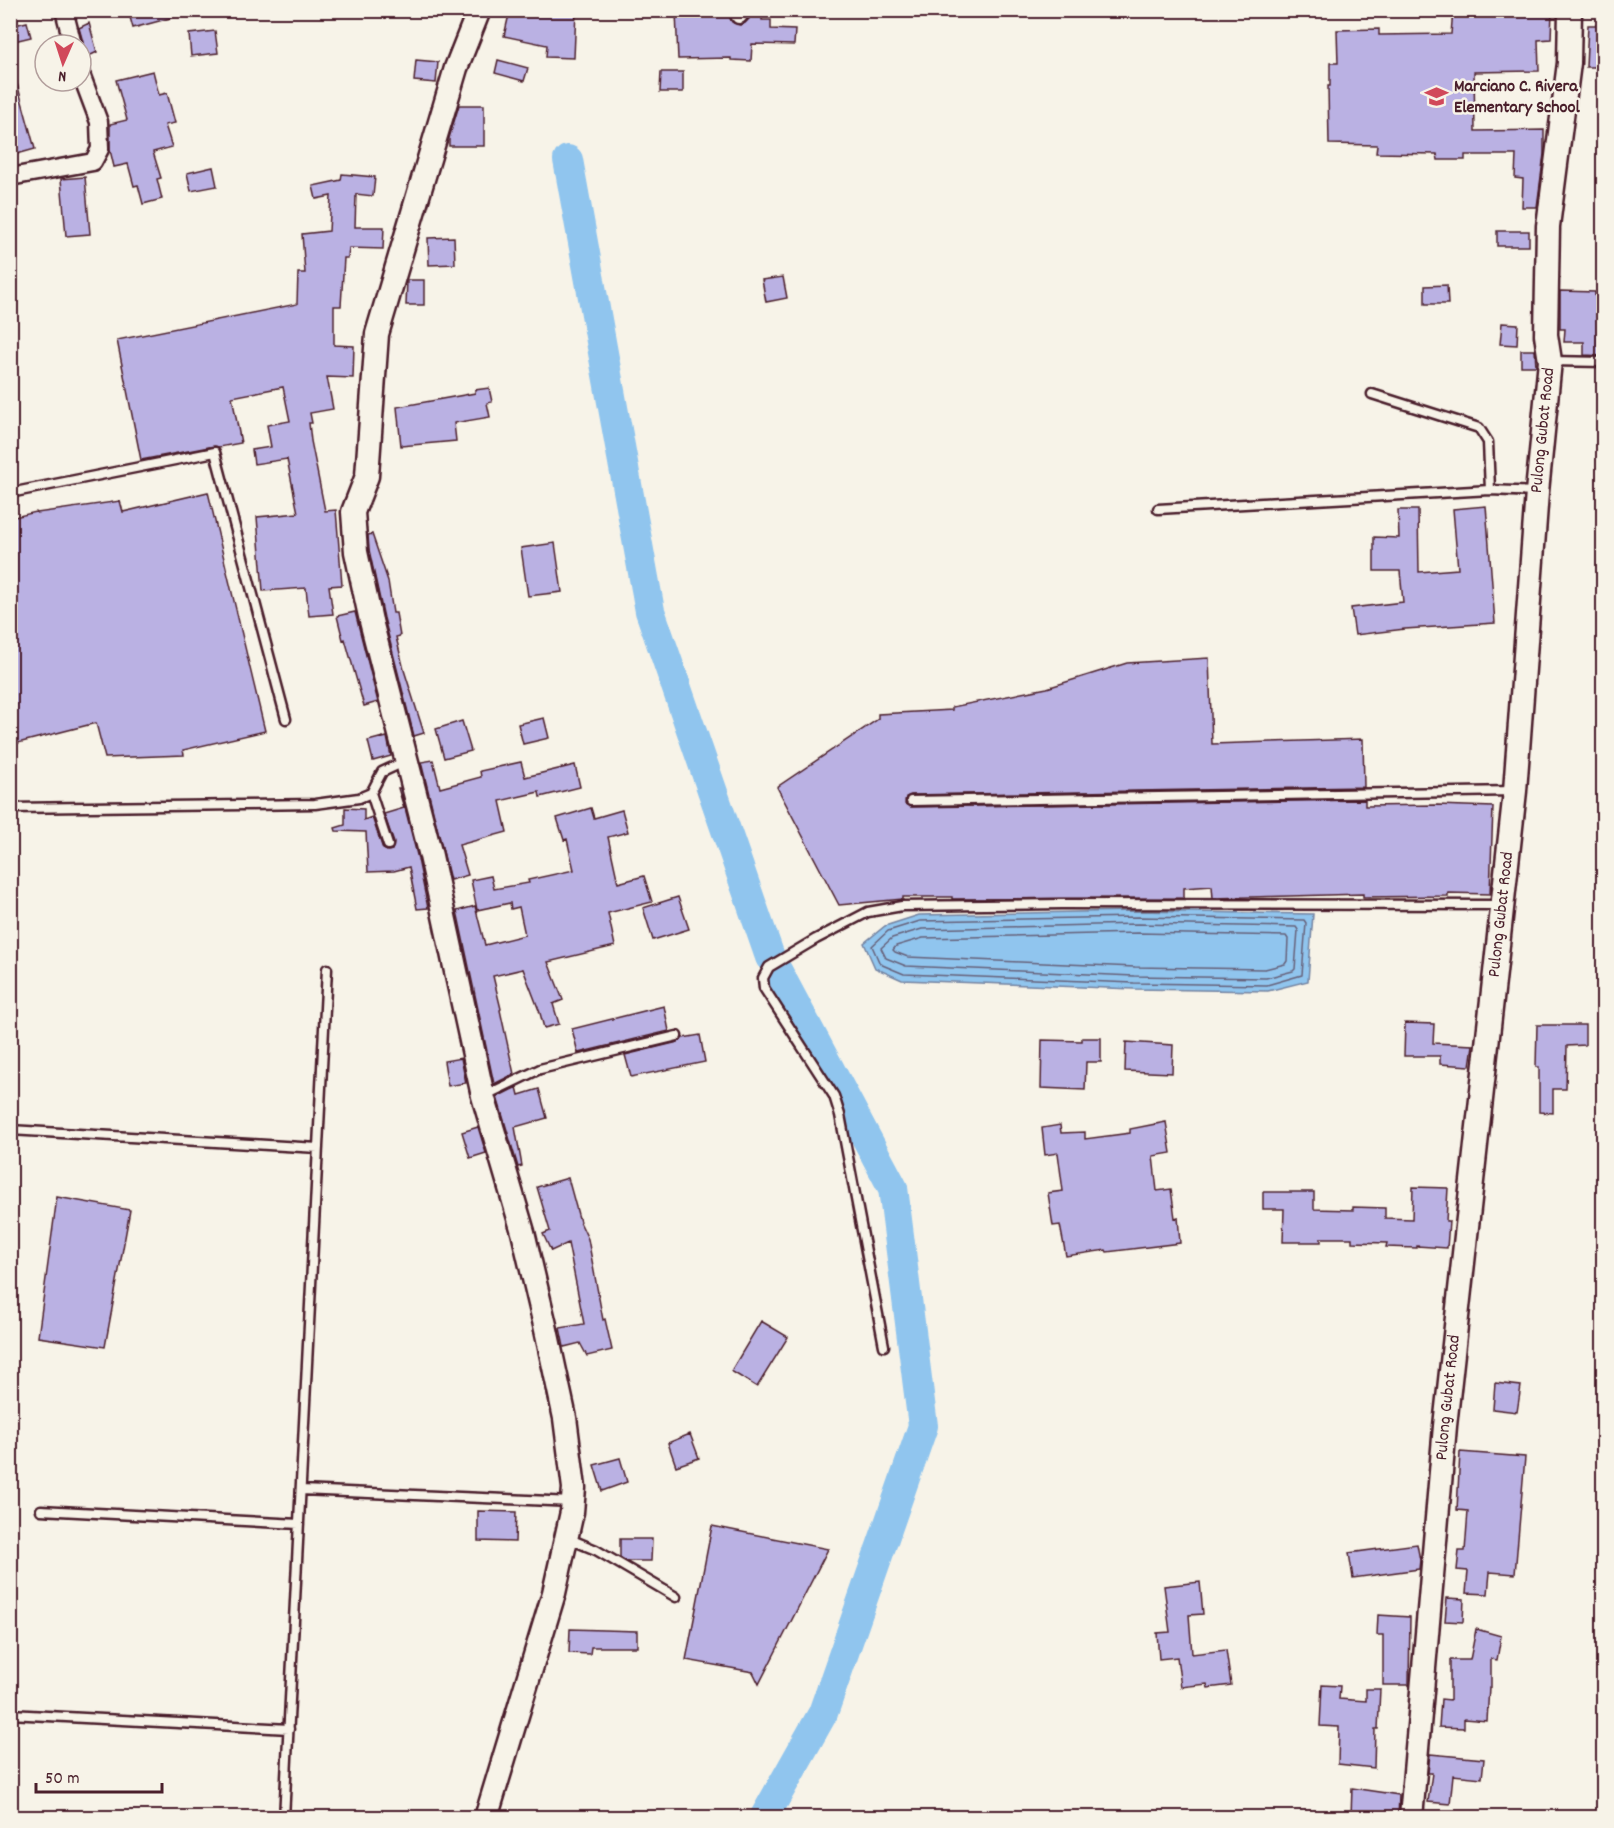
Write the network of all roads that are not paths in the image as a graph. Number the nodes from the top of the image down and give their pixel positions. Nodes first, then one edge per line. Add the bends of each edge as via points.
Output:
1 (64, 10) edge
2 (479, 10) edge
3 (1570, 10) edge
4 (70, 33) edge
5 (88, 93) edge
6 (10, 177) edge
7 (1550, 361) junction
8 (1604, 362) edge
9 (1372, 394) dead end
10 (1490, 490) junction
11 (1537, 492) junction
12 (10, 493) edge
13 (1158, 509) dead end
14 (286, 719) dead end
15 (407, 760) junction
16 (1515, 791) junction
17 (371, 793) junction
18 (911, 801) dead end
19 (10, 808) edge
20 (388, 845) dead end
21 (1503, 905) junction
22 (327, 969) dead end
23 (677, 1036) dead end
24 (483, 1096) junction
25 (10, 1130) edge
26 (318, 1148) junction
27 (884, 1346) dead end
28 (301, 1490) junction
29 (573, 1502) junction
30 (41, 1510) dead end
31 (299, 1524) junction
32 (566, 1538) junction
33 (676, 1597) dead end
34 (10, 1714) edge
35 (289, 1729) junction
36 (285, 1818) edge
37 (486, 1818) edge
38 (1411, 1818) edge

1 - 4 street
2 - 15 street via 456,68 377,334 367,476 353,512 356,552 371,621
3 - 7 street, Pulong Gubat Road via 1569,63 1548,226 1546,335
5 - 6 street via 99,122 100,149 93,162
7 - 8 lane
7 - 11 street, Pulong Gubat Road
9 - 10 lane via 1479,428 1488,442
10 - 11 lane
10 - 13 lane
11 - 16 street, Pulong Gubat Road
12 - 14 lane via 215,452
15 - 17 lane via 382,772
15 - 24 street
16 - 18 lane
16 - 21 street, Pulong Gubat Road
17 - 19 lane via 315,804
17 - 20 lane
21 - 27 lane via 902,906 868,912 769,967 763,978 764,988 834,1096 840,1115
21 - 38 street, Pulong Gubat Road via 1445,1426
22 - 26 lane
23 - 24 lane via 540,1069
24 - 29 street via 523,1232 545,1325 565,1418
25 - 26 lane
26 - 28 lane
28 - 29 lane
28 - 31 lane
29 - 32 street
30 - 31 lane
31 - 35 lane
32 - 33 lane via 596,1550
32 - 37 street via 554,1593
34 - 35 lane
35 - 36 lane

